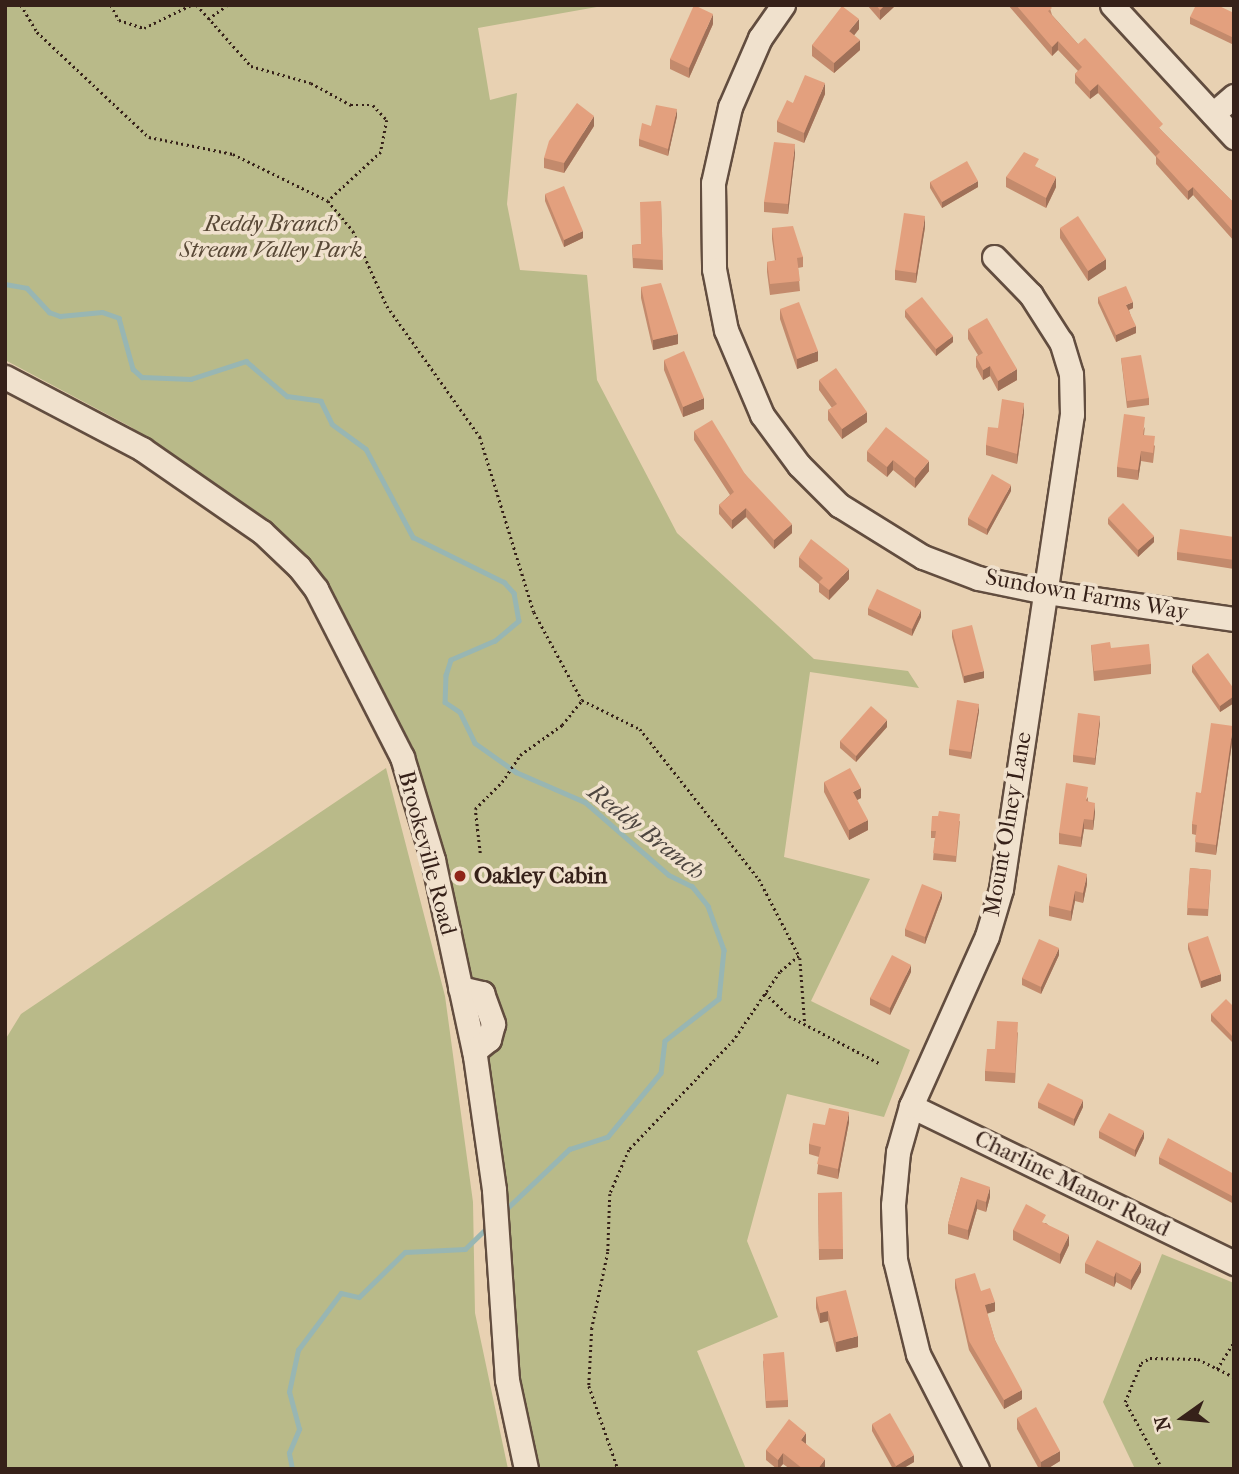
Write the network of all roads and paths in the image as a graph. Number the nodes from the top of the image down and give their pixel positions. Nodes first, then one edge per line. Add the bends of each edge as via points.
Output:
1 (21, 5) edge
2 (111, 5) edge
3 (191, 5) edge
4 (198, 5) edge
5 (227, 5) edge
6 (783, 5) edge
7 (1112, 5) edge
8 (208, 19) junction
9 (1234, 96) edge
10 (1213, 114) junction
11 (1234, 137) edge
12 (328, 201) junction
13 (994, 257) dead end
14 (5, 377) edge
15 (1046, 592) junction
16 (1234, 619) edge
17 (582, 700) junction
18 (480, 853) dead end
19 (799, 956) junction
20 (765, 993) junction
21 (805, 1024) junction
22 (881, 1064) dead end
23 (911, 1106) junction
24 (1234, 1263) edge
25 (1234, 1342) edge
26 (1217, 1368) junction
27 (1234, 1377) edge
28 (526, 1469) edge
29 (618, 1469) edge
30 (977, 1469) edge
31 (1162, 1469) edge

1 - 12 path via 37,32 149,136 233,154
2 - 3 path via 119,20 144,28
4 - 8 path
5 - 8 path
6 - 15 street, Sundown Farms Way via 761,38 730,107 713,183 714,269 726,330 747,387 799,465 839,505 923,557 978,578
7 - 10 street
8 - 12 path via 251,66 311,83 351,105 373,105 387,120 381,152
9 - 10 street
10 - 11 street
12 - 17 path via 353,231 387,306 480,438 534,612
13 - 15 street, Mount Olney Lane via 1049,321 1071,374 1072,414
14 - 28 street, Brookeville Road via 142,449 262,532 316,589 402,757 415,791 474,1051 494,1190 507,1380
15 - 16 street, Sundown Farms Way
15 - 23 street, Mount Olney Lane via 1001,889 986,936
17 - 18 path via 562,725 517,760 475,809
17 - 19 path via 640,729 759,880
19 - 20 path
19 - 21 path
20 - 21 path
20 - 29 path via 734,1040 629,1150 610,1194 608,1252 593,1328 589,1386
21 - 22 path
23 - 24 street, Charline Manor Road
23 - 30 street, Mount Olney Lane via 898,1152 893,1205 904,1309 940,1403
25 - 26 path
26 - 27 path
26 - 31 path via 1198,1359 1150,1358 1134,1371 1125,1402

